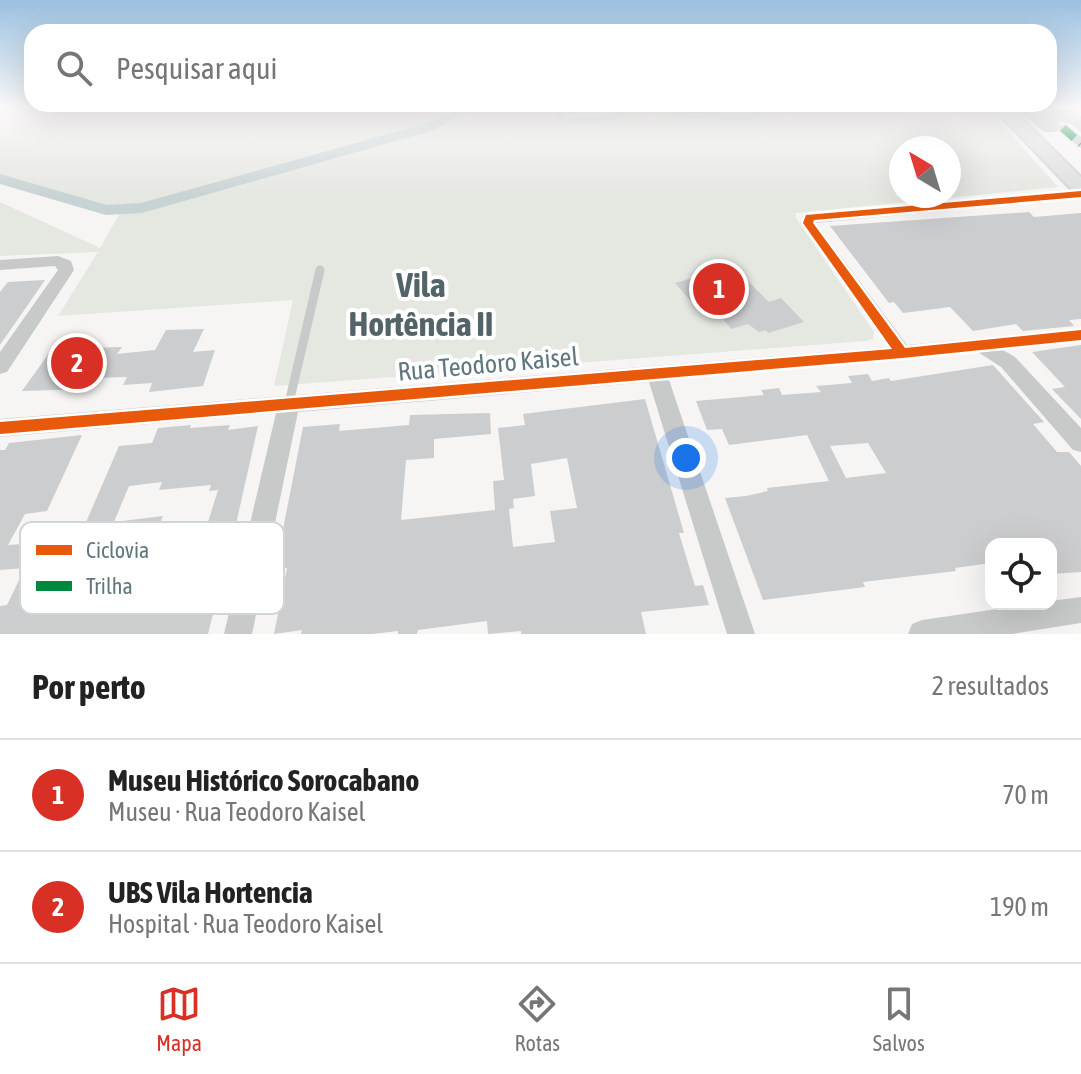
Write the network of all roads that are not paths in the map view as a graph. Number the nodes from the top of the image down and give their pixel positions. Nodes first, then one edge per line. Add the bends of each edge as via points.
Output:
1 (1029, 137) edge
2 (1081, 191) edge
3 (0, 265) edge
4 (320, 270) dead end
5 (1081, 335) edge
6 (980, 345) junction
7 (902, 353) junction
8 (0, 367) edge
9 (656, 372) junction
10 (289, 403) junction
11 (0, 428) edge
12 (1081, 443) edge
13 (263, 522) edge
14 (1081, 610) edge
15 (242, 614) edge
16 (238, 634) edge
17 (741, 634) edge
18 (922, 634) edge

1 - 2 main road
2 - 7 street via 810,217 808,223
3 - 8 street via 58,261 66,270
4 - 10 lane
5 - 6 street, Rua Teodoro Kaisel
6 - 7 street, Rua Teodoro Kaisel
6 - 12 street via 1008,362
7 - 9 street, Rua Teodoro Kaisel
9 - 10 street, Rua Teodoro Kaisel
9 - 17 street
10 - 11 street, Rua Teodoro Kaisel
10 - 13 street
14 - 18 street
15 - 16 street

